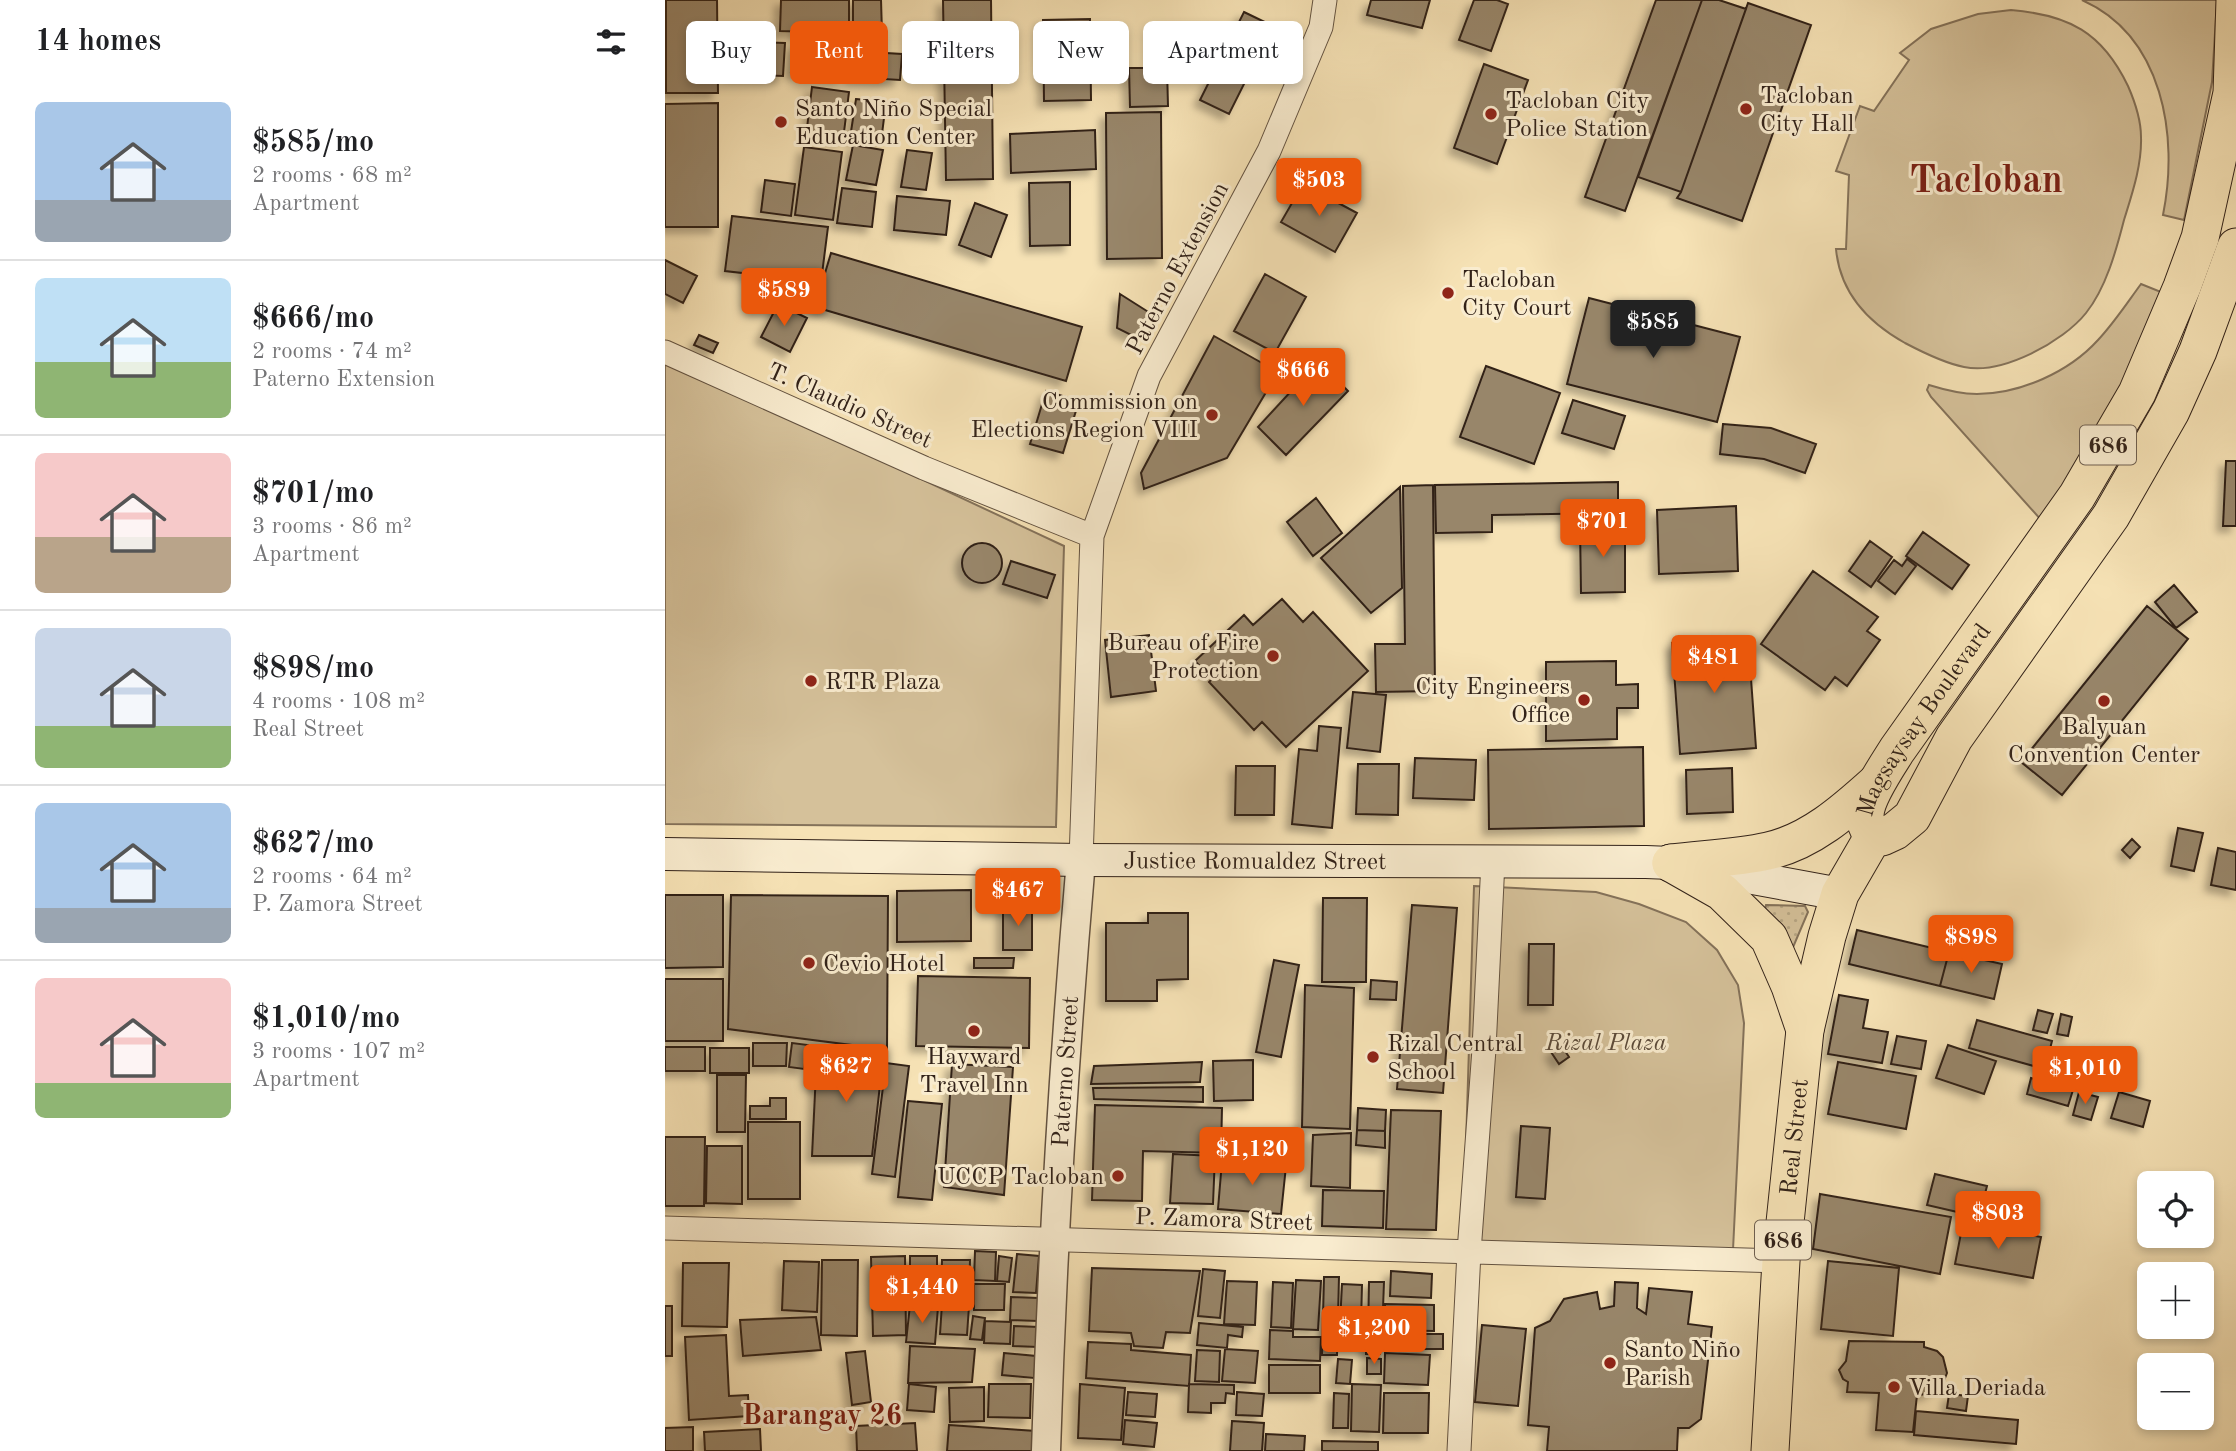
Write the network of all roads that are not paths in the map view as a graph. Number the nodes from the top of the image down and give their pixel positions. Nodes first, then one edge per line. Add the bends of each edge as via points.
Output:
1 (1325, 0) edge
2 (2235, 0) edge
3 (2200, 238) junction
4 (2236, 247) edge
5 (2182, 287) junction
6 (2219, 296) junction
7 (665, 352) edge
8 (2137, 393) junction
9 (2171, 411) junction
10 (1092, 536) junction
11 (1964, 656) junction
12 (1996, 678) junction
13 (1879, 780) junction
14 (1873, 837) junction
15 (665, 854) edge
16 (1081, 860) junction
17 (1493, 861) junction
18 (1671, 863) junction
19 (1840, 894) junction
20 (1805, 1030) junction
21 (665, 1228) edge
22 (1054, 1241) junction
23 (1469, 1252) junction
24 (1781, 1261) junction
25 (1046, 1451) edge
26 (1459, 1451) edge
27 (1770, 1451) edge

1 - 10 street, Paterno Extension via 1321,27 1269,151 1149,376
2 - 3 main road, Magsaysay Boulevard / 686 via 2232,93
3 - 4 main road
3 - 5 main road, Magsaysay Boulevard / 686
4 - 6 main road, Magsaysay Boulevard / 686
5 - 6 main road
5 - 8 main road, Magsaysay Boulevard / 686
6 - 9 main road, Magsaysay Boulevard / 686
7 - 10 street, T. Claudio Street via 924,468
8 - 9 main road
8 - 11 main road, Magsaysay Boulevard / 686 via 2077,496
9 - 12 main road, Magsaysay Boulevard / 686 via 2111,516
10 - 16 street, Paterno Extension
11 - 12 main road
11 - 13 main road, Magsaysay Boulevard / 686
12 - 14 main road, Magsaysay Boulevard / 686 via 1954,738 1912,817 1895,831
13 - 14 main road, Magsaysay Boulevard / 686 via 1865,813
13 - 18 main road via 1842,814 1798,840 1769,851
14 - 19 main road, Real Street / 686
15 - 16 main road, Justice Romualdez Street
16 - 17 main road, Justice Romualdez Street
16 - 22 street, Paterno Street
17 - 18 main road, Justice Romualdez Street
17 - 23 street
18 - 19 main road, Justice Romualdez Street
18 - 20 main road via 1722,892 1769,938
19 - 20 main road, Real Street / 686
20 - 24 main road, Real Street / 686
21 - 22 street, P. Zamora Street
22 - 23 street, P. Zamora Street
22 - 25 street, Paterno Street
23 - 24 street, P. Zamora Street
23 - 26 street
24 - 27 main road, Real Street / 686

